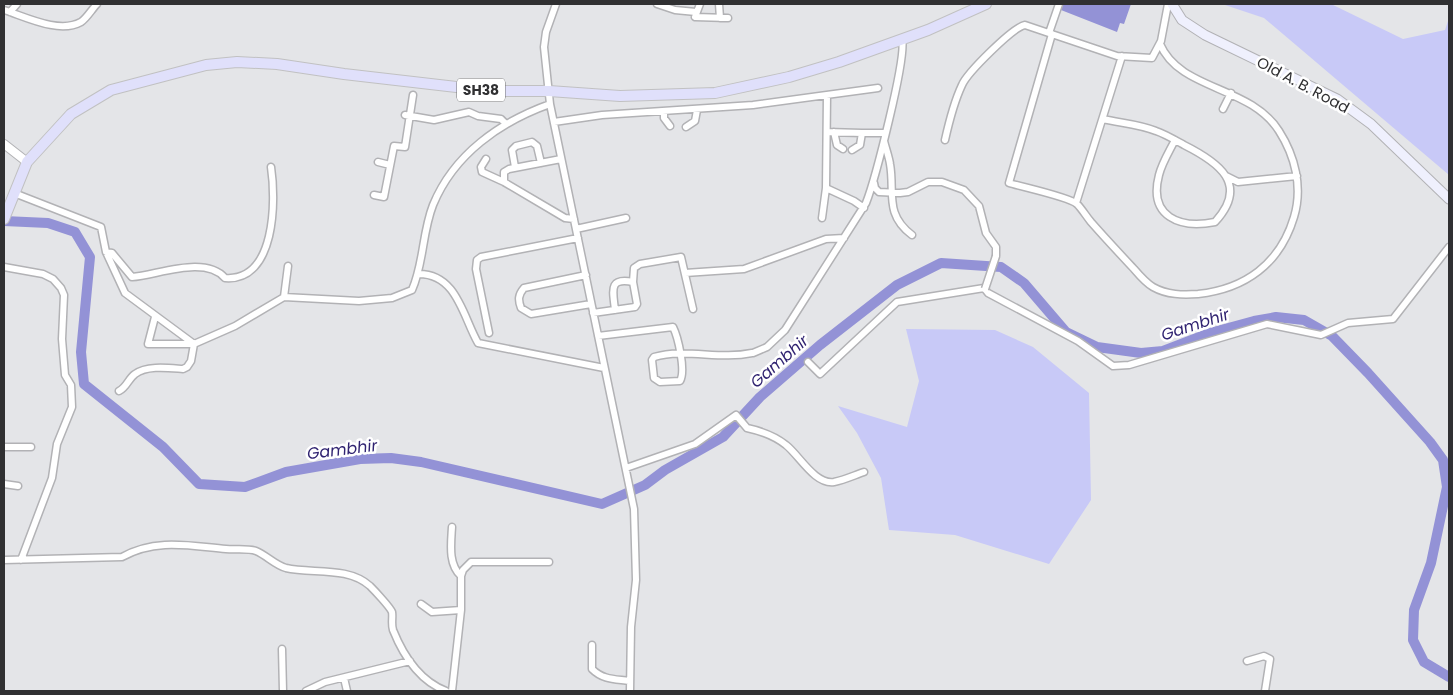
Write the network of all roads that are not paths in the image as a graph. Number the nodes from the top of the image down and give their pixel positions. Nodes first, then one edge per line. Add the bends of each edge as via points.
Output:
1 (17, 4) edge
2 (97, 4) edge
3 (556, 4) edge
4 (657, 4) edge
5 (700, 4) edge
6 (719, 4) edge
7 (986, 4) edge
8 (1059, 4) edge
9 (1171, 4) edge
10 (7, 11) edge
11 (696, 12) junction
12 (720, 18) junction
13 (728, 18) dead end
14 (1050, 34) junction
15 (902, 39) junction
16 (1160, 44) junction
17 (1122, 56) junction
18 (878, 88) dead end
19 (549, 91) junction
20 (1231, 93) junction
21 (827, 95) junction
22 (413, 96) dead end
23 (550, 104) junction
24 (1223, 109) dead end
25 (697, 110) junction
26 (664, 111) junction
27 (407, 116) junction
28 (1102, 119) junction
29 (554, 122) junction
30 (506, 124) junction
31 (670, 126) dead end
32 (686, 126) dead end
33 (830, 132) junction
34 (862, 133) junction
35 (884, 135) junction
36 (945, 140) dead end
37 (1175, 140) junction
38 (4, 144) edge
39 (843, 149) dead end
40 (852, 150) dead end
41 (486, 159) dead end
42 (561, 159) junction
43 (27, 162) junction
44 (378, 162) dead end
45 (541, 163) junction
46 (390, 165) junction
47 (271, 166) dead end
48 (515, 168) junction
49 (1226, 176) junction
50 (1297, 176) junction
51 (504, 182) junction
52 (874, 183) junction
53 (826, 188) junction
54 (890, 193) junction
55 (14, 194) junction
56 (374, 195) dead end
57 (1449, 199) edge
58 (1076, 203) junction
59 (864, 208) junction
60 (4, 218) edge
61 (626, 218) dead end
62 (822, 218) dead end
63 (574, 219) junction
64 (576, 229) junction
65 (912, 235) dead end
66 (578, 238) junction
67 (844, 238) junction
68 (1449, 247) edge
69 (106, 252) junction
70 (288, 266) dead end
71 (4, 267) edge
72 (685, 273) junction
73 (419, 274) junction
74 (586, 275) junction
75 (633, 282) junction
76 (985, 289) dead end
77 (284, 297) junction
78 (591, 304) junction
79 (693, 309) dead end
80 (615, 310) junction
81 (593, 313) junction
82 (155, 317) junction
83 (489, 333) dead end
84 (598, 336) junction
85 (194, 344) junction
86 (679, 353) junction
87 (808, 362) dead end
88 (604, 368) junction
89 (119, 391) dead end
90 (4, 447) edge
91 (31, 447) dead end
92 (626, 468) junction
93 (864, 472) dead end
94 (4, 484) edge
95 (18, 486) dead end
96 (452, 528) dead end
97 (4, 560) edge
98 (21, 560) junction
99 (549, 562) dead end
100 (461, 576) junction
101 (421, 604) dead end
102 (461, 610) junction
103 (592, 645) dead end
104 (282, 649) dead end
105 (410, 661) junction
106 (1247, 661) dead end
107 (344, 678) junction
108 (629, 681) junction
109 (283, 691) edge
110 (306, 691) edge
111 (346, 691) edge
112 (446, 691) edge
113 (452, 691) edge
114 (630, 691) edge
115 (1265, 691) edge

1 - 10 street
2 - 10 street via 83,21 72,26 58,26
3 - 19 street via 544,47
4 - 11 street
5 - 11 street
6 - 12 street
7 - 15 main road, SH38
8 - 14 street
9 - 16 street
9 - 57 main road, Old A. B. Road via 1182,20 1205,35 1337,99 1371,124
11 - 12 street via 695,17
12 - 13 street
14 - 17 street
14 - 36 street via 1025,25 1002,41 964,81
14 - 58 street via 1009,183
15 - 19 main road, SH38 via 790,77 715,93 620,96
15 - 35 street via 902,62
16 - 17 street via 1152,58
16 - 20 street via 1167,58 1180,70
17 - 28 street
18 - 21 street
19 - 23 street
19 - 43 main road, SH38 via 491,91 439,86 277,64 237,62 206,65 134,82 88,102 71,114
20 - 24 street
20 - 50 street via 1261,110 1274,123 1290,152
21 - 25 street
21 - 33 street
22 - 27 street
23 - 29 street
23 - 30 street
25 - 26 street
25 - 32 street via 695,121
26 - 29 street
26 - 31 street via 664,118
27 - 30 street via 434,120 470,112 501,119
27 - 46 street via 405,148 394,146
28 - 37 street via 1156,131
28 - 58 street
29 - 42 street
30 - 73 street via 483,139 449,176 433,206
33 - 34 street
33 - 39 street
33 - 53 street
34 - 35 street
34 - 40 street via 860,145
35 - 52 street
35 - 54 street via 890,165
37 - 49 street via 1209,157
37 - 49 street via 1160,173 1157,189 1160,207 1170,218 1195,223 1214,222 1230,198
38 - 43 street
41 - 51 street via 482,172
42 - 45 street
42 - 63 street
43 - 55 main road, SH38
44 - 46 street
45 - 48 street
45 - 48 street via 537,146 532,142 512,150
46 - 56 street via 384,197
47 - 69 street via 274,193 267,249 246,274 226,278 212,269 190,267 132,277 112,253
48 - 51 street via 504,172
49 - 50 street via 1238,182
50 - 58 street via 1294,217 1274,256 1243,282 1210,293 1185,295 1153,287
51 - 63 street via 566,218
52 - 54 street via 879,192
52 - 59 street
53 - 59 street
53 - 62 street
54 - 65 street via 903,228
54 - 76 street, bridge via 908,192 928,182 942,182 964,190 979,206 986,232 996,247
55 - 60 main road, SH38
55 - 69 street via 101,227
59 - 67 street
61 - 64 street
63 - 64 street
64 - 66 street
66 - 74 street
66 - 83 street via 506,251 477,260
67 - 72 street via 826,239 744,269
67 - 86 street via 785,330 768,347 737,356
68 - 87 street via 1393,319 1348,322 1321,335 1267,324 1113,366 1078,341 984,288 897,302 820,374
69 - 82 street via 125,293
70 - 77 street
71 - 98 street via 43,274 61,288 64,295 62,339 65,375 71,385 72,407 57,444 52,478
72 - 75 street via 681,257 640,264 634,268
72 - 79 street
73 - 77 street via 412,290 392,298 359,301
73 - 88 street via 440,278 449,286 478,343
74 - 78 street
74 - 78 street via 524,288 519,302 521,308 531,314
75 - 80 street via 637,304
75 - 80 street via 614,284
77 - 85 street via 235,326
78 - 81 street
80 - 81 street
81 - 84 street
82 - 85 street
82 - 85 street via 148,344
84 - 86 street via 673,327
84 - 88 street
85 - 89 street via 187,367 152,368 134,374 127,387
86 - 86 street via 683,376 680,381 660,382 654,378 654,356
88 - 92 street
90 - 91 street
92 - 93 street via 695,444 736,415 747,428 786,445 827,481 834,482
92 - 108 street via 634,509 636,580
94 - 95 street
96 - 100 street via 451,556
97 - 98 street
98 - 105 street via 122,557 134,550 165,544 254,550 287,568 360,579 392,612 393,631
99 - 100 street via 472,562
100 - 102 street
101 - 102 street via 432,612
102 - 113 street
103 - 108 street via 592,669 598,675
104 - 109 street
105 - 107 street
105 - 112 street via 430,685
106 - 115 street via 1264,656 1270,659
107 - 110 street
107 - 111 street
108 - 114 street

